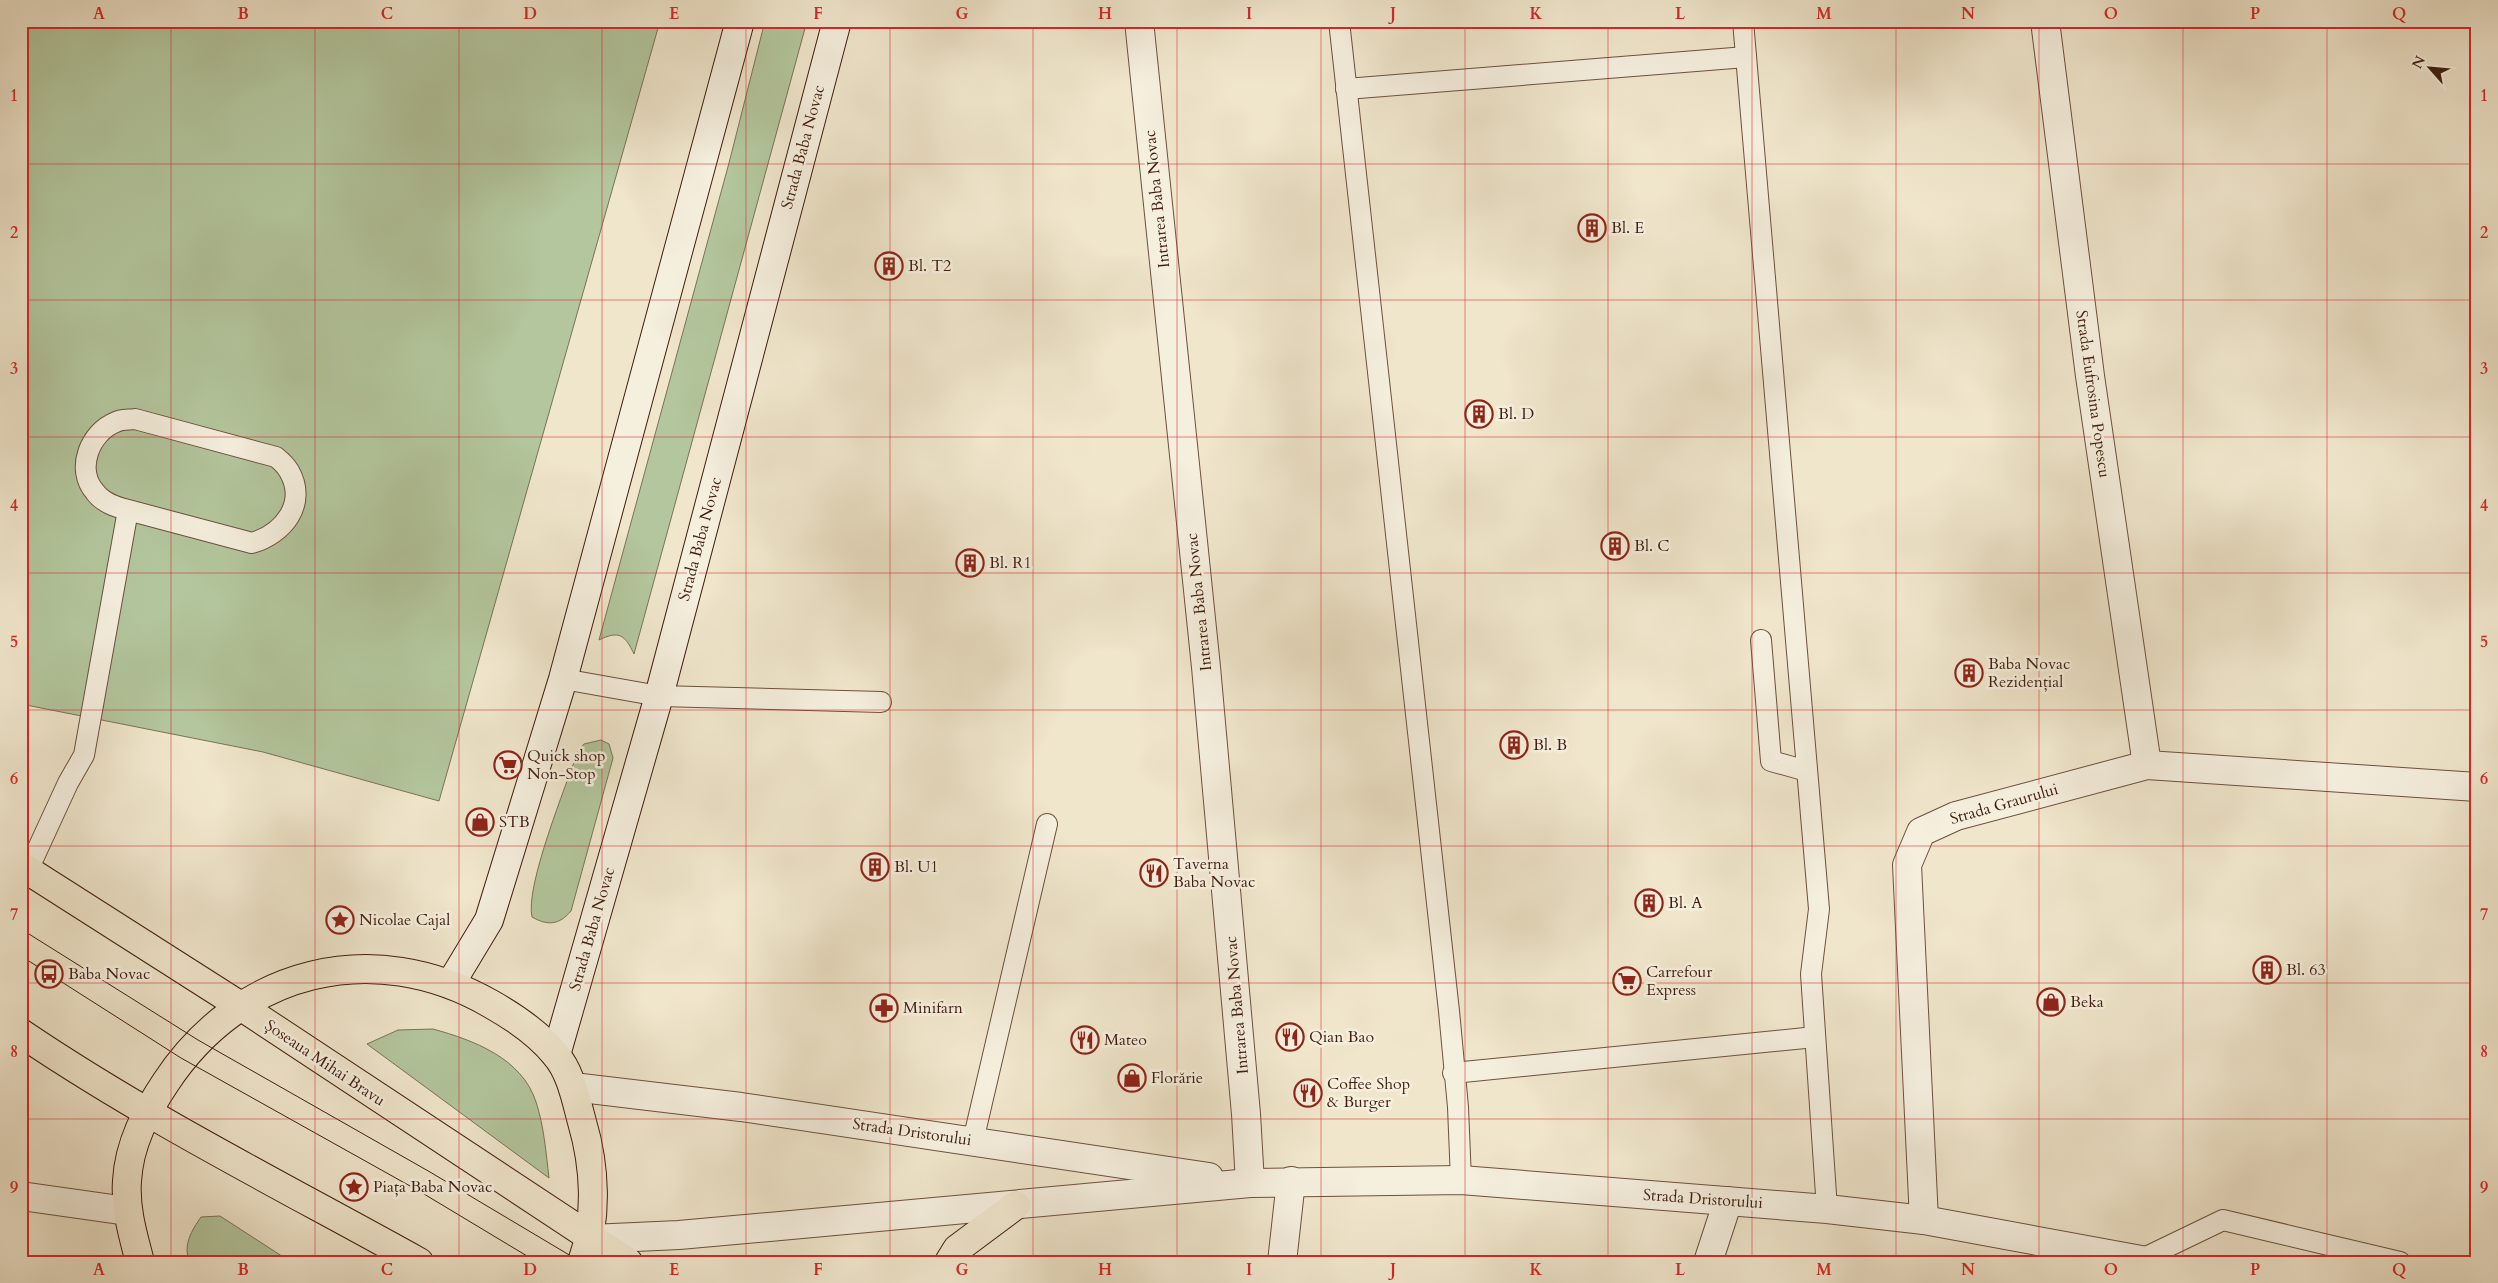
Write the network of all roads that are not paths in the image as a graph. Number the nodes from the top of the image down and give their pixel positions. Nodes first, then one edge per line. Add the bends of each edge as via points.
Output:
1 (740, 21) edge
2 (836, 21) edge
3 (1139, 21) edge
4 (1339, 21) edge
5 (1743, 21) edge
6 (2045, 21) edge
7 (1746, 57) junction
8 (1346, 89) junction
9 (128, 510) junction
10 (1761, 640) dead end
11 (563, 679) junction
12 (659, 696) junction
13 (882, 702) dead end
14 (2148, 765) junction
15 (1807, 771) junction
16 (2477, 787) edge
17 (1047, 824) dead end
18 (25, 868) edge
19 (451, 983) junction
20 (239, 1006) junction
21 (21, 1033) edge
22 (1815, 1037) junction
23 (556, 1055) junction
24 (1453, 1073) junction
25 (573, 1087) junction
26 (147, 1110) junction
27 (973, 1141) junction
28 (1461, 1180) junction
29 (1291, 1182) junction
30 (1250, 1183) junction
31 (21, 1196) edge
32 (1728, 1201) junction
33 (1016, 1205) junction
34 (1827, 1209) junction
35 (127, 1211) junction
36 (1924, 1220) junction
37 (588, 1254) edge
38 (2146, 1261) edge
39 (140, 1262) edge
40 (419, 1262) edge
41 (628, 1262) edge
42 (949, 1262) edge
43 (1282, 1262) edge
44 (1708, 1262) edge
45 (2400, 1262) edge

1 - 11 street
2 - 12 street, Strada Baba Novac
3 - 30 street, Intrarea Baba Novac via 1206,667
4 - 8 lane
5 - 7 lane
6 - 14 street, Strada Eufrosina Popescu via 2090,376
7 - 8 lane
7 - 15 lane
8 - 24 lane via 1449,1011
9 - 9 lane via 112,506 94,492 86,474 88,448 100,431 117,421 135,419 276,457 289,471 294,483 294,504 285,524 268,538 252,543
9 - 18 lane via 84,755
10 - 15 lane via 1771,761
11 - 12 lane
11 - 19 street via 489,920
12 - 13 lane
12 - 23 street, Strada Baba Novac
14 - 16 street, Strada Graurului
14 - 36 street, Strada Graurului via 1956,816 1921,832 1907,865
15 - 22 lane via 1819,909 1812,974
17 - 27 lane
18 - 20 main road, Șoseaua Mihai Bravu
19 - 20 main road via 392,970 333,971 298,979
19 - 23 main road via 523,1024
20 - 26 main road via 181,1058
20 - 37 main road, Șoseaua Mihai Bravu
21 - 26 main road via 70,1066
22 - 24 lane
22 - 34 lane
23 - 25 main road
24 - 28 lane via 1458,1106
25 - 27 street, Strada Dristorului via 741,1107
25 - 37 main road via 586,1137 592,1179
26 - 35 main road via 134,1143 127,1180
26 - 40 main road
27 - 30 street, Strada Dristorului
28 - 29 street, Strada Dristorului
28 - 32 street, Strada Dristorului
29 - 30 street, Strada Dristorului
29 - 43 street
30 - 33 street, Strada Dristorului
31 - 35 street
32 - 34 street, Strada Dristorului
32 - 44 street
33 - 37 street, Strada Dristorului via 679,1235
33 - 42 main road via 957,1249
34 - 36 street, Strada Dristorului
35 - 39 main road
36 - 38 street, Strada Dristorului
37 - 41 main road, Șoseaua Mihai Bravu
38 - 45 lane via 2223,1220

